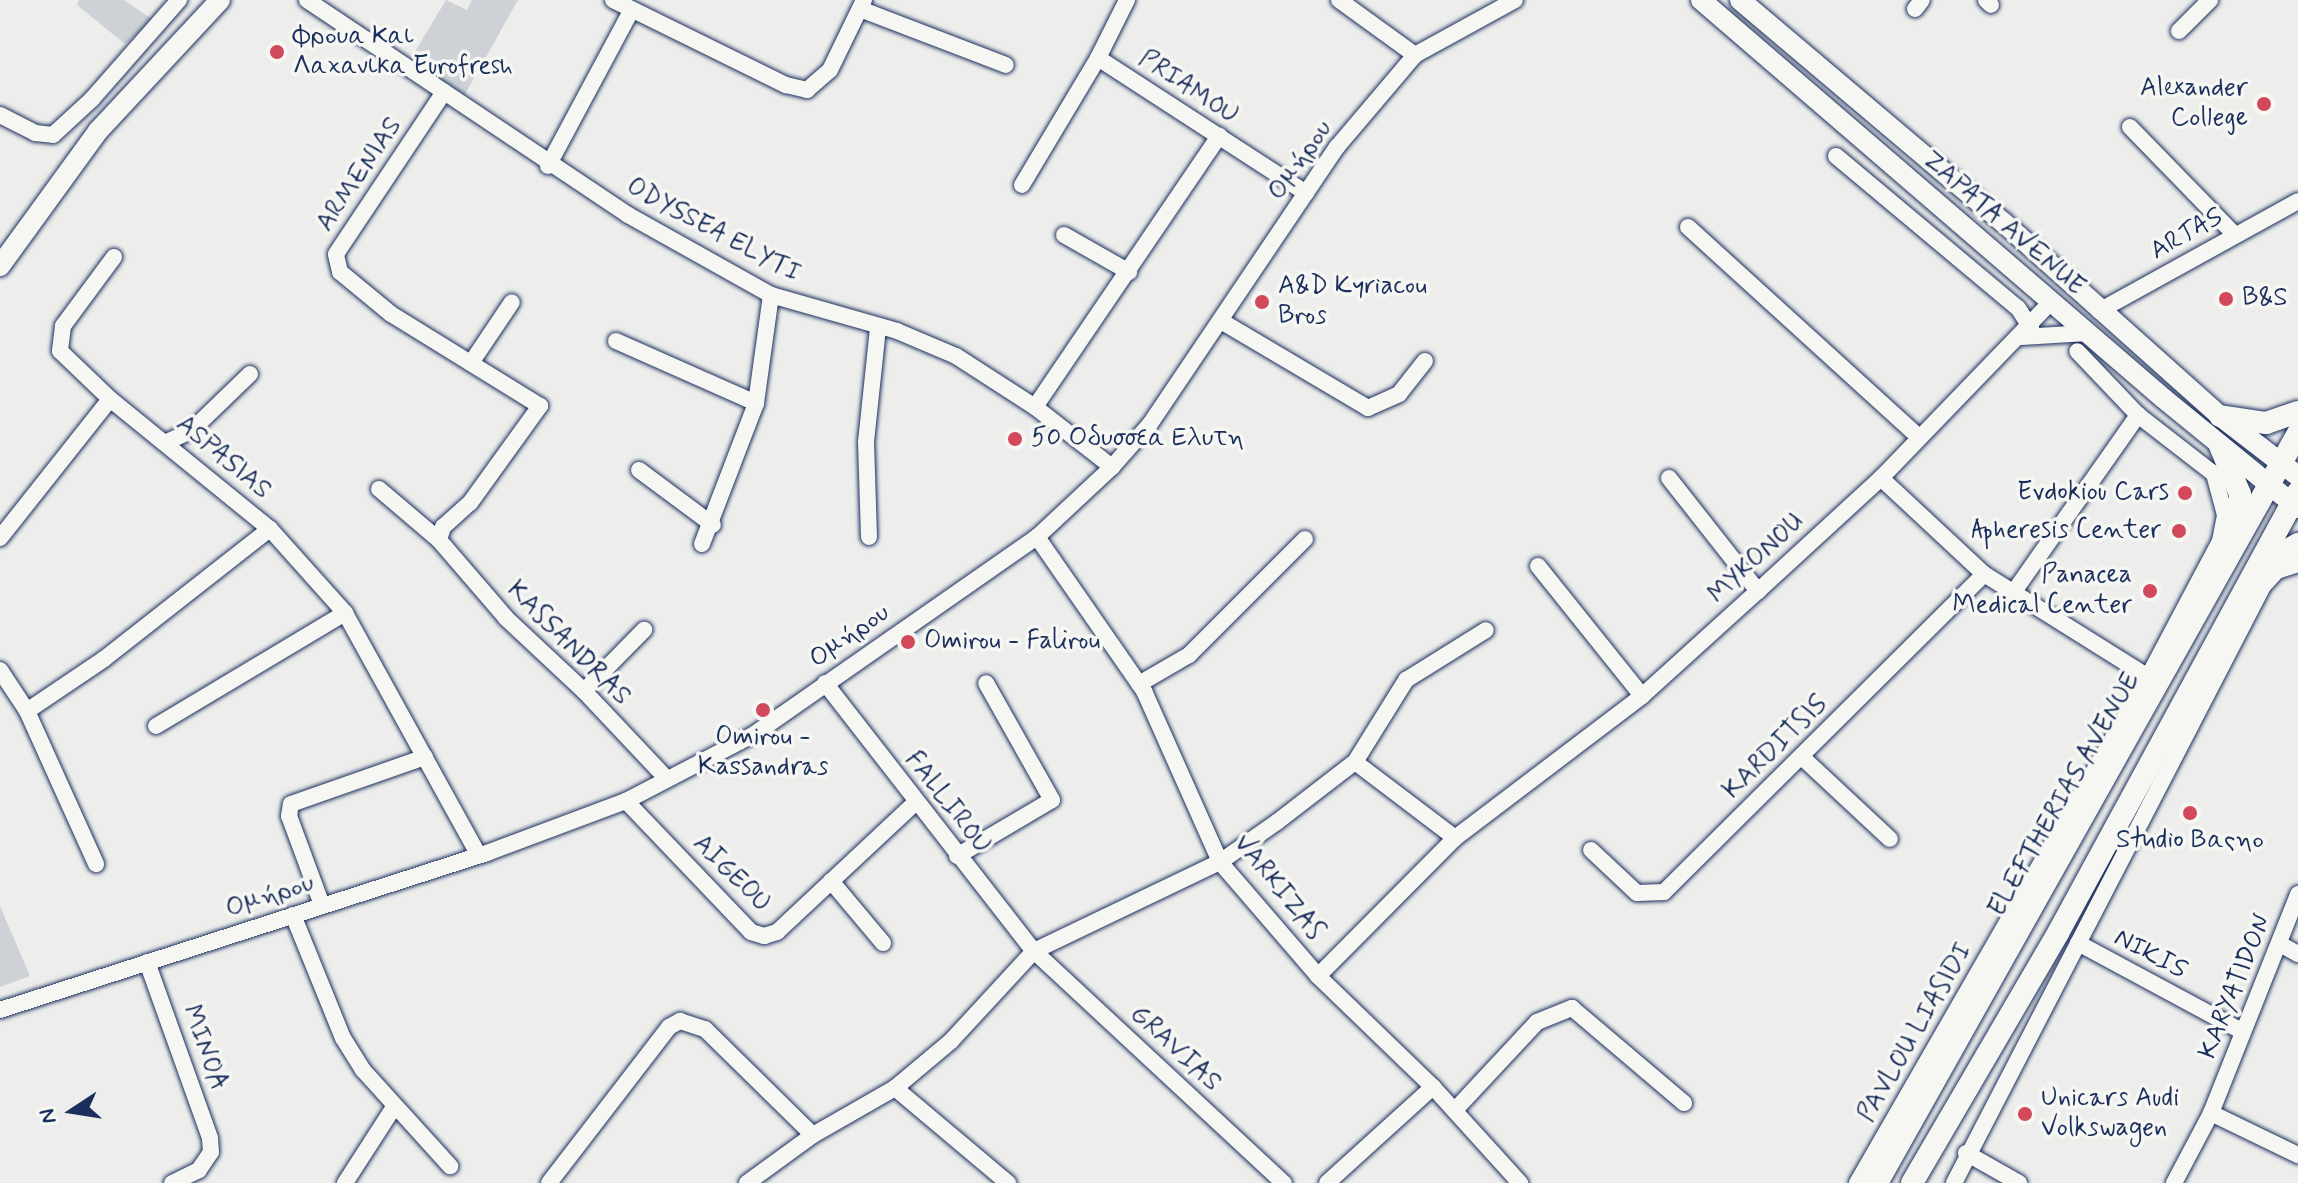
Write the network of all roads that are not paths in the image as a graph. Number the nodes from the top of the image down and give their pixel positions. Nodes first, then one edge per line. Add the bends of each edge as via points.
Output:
1 (179, 0) edge
2 (220, 0) edge
3 (307, 0) edge
4 (613, 0) edge
5 (1127, 0) edge
6 (1339, 0) edge
7 (1515, 0) edge
8 (1740, 0) edge
9 (2210, 0) edge
10 (862, 4) edge
11 (1715, 4) edge
12 (631, 11) junction
13 (2179, 31) dead end
14 (151, 34) junction
15 (169, 53) junction
16 (1415, 55) junction
17 (1098, 58) junction
18 (1006, 65) dead end
19 (444, 92) junction
20 (0, 115) edge
21 (2130, 127) dead end
22 (1219, 136) junction
23 (1836, 156) dead end
24 (548, 166) junction
25 (1022, 185) dead end
26 (1306, 193) junction
27 (2298, 201) edge
28 (1688, 227) dead end
29 (1064, 235) dead end
30 (2235, 235) junction
31 (114, 257) dead end
32 (1, 262) edge
33 (1129, 272) junction
34 (771, 295) junction
35 (2052, 301) junction
36 (512, 302) dead end
37 (2099, 311) junction
38 (1221, 321) junction
39 (878, 328) junction
40 (2026, 332) junction
41 (616, 341) dead end
42 (2083, 342) junction
43 (1425, 361) dead end
44 (471, 363) junction
45 (250, 374) dead end
46 (110, 399) junction
47 (756, 403) junction
48 (1035, 407) junction
49 (2298, 412) edge
50 (2138, 415) junction
51 (2220, 416) junction
52 (2298, 433) edge
53 (1919, 437) junction
54 (167, 442) junction
55 (2220, 446) junction
56 (1112, 467) junction
57 (639, 470) dead end
58 (2290, 470) edge
59 (1669, 478) dead end
60 (1881, 478) junction
61 (2269, 488) junction
62 (379, 489) dead end
63 (2296, 501) edge
64 (713, 525) junction
65 (270, 529) junction
66 (869, 537) dead end
67 (1037, 537) junction
68 (0, 538) edge
69 (1305, 539) dead end
70 (439, 540) junction
71 (702, 544) dead end
72 (2298, 544) edge
73 (2235, 554) junction
74 (2298, 564) edge
75 (1538, 566) dead end
76 (1984, 574) junction
77 (2260, 578) junction
78 (1758, 591) junction
79 (2013, 593) junction
80 (345, 613) junction
81 (644, 630) dead end
82 (1486, 630) dead end
83 (0, 670) edge
84 (2148, 677) junction
85 (825, 683) junction
86 (986, 683) dead end
87 (1139, 684) junction
88 (584, 691) junction
89 (1642, 696) junction
90 (27, 711) junction
91 (156, 726) dead end
92 (425, 757) junction
93 (1802, 757) junction
94 (1355, 762) junction
95 (667, 779) junction
96 (626, 801) junction
97 (915, 803) junction
98 (1455, 838) junction
99 (1890, 839) dead end
100 (1591, 850) dead end
101 (479, 856) junction
102 (957, 856) junction
103 (1220, 862) junction
104 (96, 864) dead end
105 (831, 881) junction
106 (2298, 894) edge
107 (322, 905) junction
108 (293, 915) junction
109 (883, 943) dead end
110 (2078, 943) junction
111 (2280, 944) junction
112 (1034, 951) junction
113 (2298, 954) edge
114 (147, 962) junction
115 (1318, 976) junction
116 (0, 1010) edge
117 (2243, 1032) junction
118 (1433, 1087) junction
119 (895, 1088) junction
120 (1684, 1103) dead end
121 (394, 1107) junction
122 (1455, 1110) junction
123 (2211, 1113) junction
124 (813, 1135) junction
125 (1966, 1153) junction
126 (2298, 1155) edge
127 (450, 1166) dead end
128 (172, 1183) edge
129 (345, 1183) edge
130 (549, 1183) edge
131 (747, 1183) edge
132 (1008, 1183) edge
133 (1284, 1183) edge
134 (1327, 1183) edge
135 (1520, 1183) edge
136 (1871, 1183) edge
137 (1912, 1183) edge
138 (1954, 1183) edge
139 (2019, 1183) edge
140 (2174, 1183) edge

1 - 14 street
2 - 15 main road
3 - 19 street, ODYSSEA ELYTI
4 - 12 street
5 - 17 street, PRIAMOU
6 - 16 street
7 - 16 street, Ομήρου
8 - 37 main road, ZAPATA AVENUE via 2003,222
9 - 13 street
10 - 12 street via 824,80 807,90 786,85
10 - 18 street
11 - 35 main road, ZAPATA AVENUE
12 - 24 street
14 - 15 street
14 - 20 street via 53,135 35,133
15 - 32 main road via 98,131
16 - 26 street, Ομήρου via 1337,147
17 - 22 street, PRIAMOU
17 - 25 street
19 - 24 street, ODYSSEA ELYTI
19 - 44 street, ARMENIAS via 336,254 340,272 391,314
21 - 30 street
22 - 26 street, PRIAMOU
22 - 33 street
23 - 40 street via 2018,308
24 - 34 street, ODYSSEA ELYTI
26 - 38 street, Ομήρου
27 - 30 street, ARTAS
28 - 53 street
29 - 33 street
30 - 37 street, ARTAS
31 - 46 street, ASPASIAS via 63,326 60,351
33 - 48 street
34 - 39 street, ODYSSEA ELYTI
34 - 47 street
35 - 40 street, MYKONOU
35 - 42 main road, ZAPATA AVENUE
36 - 44 street
37 - 51 main road, ZAPATA AVENUE
38 - 43 street via 1368,408 1399,394
38 - 56 street, Ομήρου via 1150,424
39 - 48 street, ODYSSEA ELYTI via 956,356
39 - 66 street via 866,442
40 - 42 street
40 - 53 street, MYKONOU
41 - 47 street
42 - 50 street, PAVLOU LIASIDI
42 - 55 main road, ZAPATA AVENUE
44 - 70 street, ARMENIAS via 540,406 470,503 443,527
45 - 54 street via 191,431
46 - 54 street, ASPASIAS
46 - 68 street
47 - 64 street
48 - 56 street, ODYSSEA ELYTI
49 - 51 highway via 2266,423
50 - 79 street
50 - 84 street, PAVLOU LIASIDI via 2209,467 2225,515 2220,541
51 - 58 main road, ZAPATA AVENUE
52 - 58 highway, ELEFTHERIAS AVENUE
53 - 60 street, MYKONOU
54 - 65 street, ASPASIAS
55 - 61 main road, ZAPATA AVENUE
55 - 73 highway via 2242,505
56 - 67 street, Ομήρου
57 - 64 street
58 - 61 highway, ELEFTHERIAS AVENUE
59 - 78 street
60 - 76 street
60 - 78 street, MYKONOU
61 - 63 main road, ZAPATA AVENUE
61 - 73 highway, ELEFTHERIAS AVENUE
62 - 70 street, KASSANDRAS
63 - 77 highway
64 - 71 street
65 - 80 street, ASPASIAS
65 - 90 street via 104,659
67 - 85 street, Ομήρου
67 - 87 street, VARKIZAS
69 - 87 street via 1189,655
70 - 88 street, KASSANDRAS via 506,618
72 - 77 highway via 2272,555
73 - 136 highway, ELEFTHERIAS AVENUE
74 - 77 street
75 - 89 street
76 - 79 street
76 - 93 street, KARDITSIS
77 - 110 street
77 - 137 highway
78 - 89 street, MYKONOU
79 - 84 street
80 - 91 street
80 - 92 street, ASPASIAS
81 - 88 street
82 - 94 street via 1406,680
83 - 90 street
84 - 136 street, PAVLOU LIASIDI
85 - 95 street, Ομήρου via 753,735
85 - 97 street, FALLIROU
86 - 102 street via 1052,800
87 - 103 street, VARKIZAS
88 - 95 street, KASSANDRAS
89 - 98 street, MYKONOU
90 - 104 street
92 - 101 street, ASPASIAS
92 - 107 street via 291,804 289,816
93 - 99 street
93 - 100 street, KARDITSIS via 1664,892 1637,893
94 - 98 street
94 - 103 street
95 - 96 street, Ομήρου
96 - 101 street, Ομήρου
96 - 105 street, AIGEOU via 751,932 777,932
97 - 102 street, FALLIROU
97 - 105 street, AIGEOU
98 - 115 street, MYKONOU
101 - 107 street, Ομήρου
102 - 112 street, FALLIROU
103 - 112 street
103 - 115 street, VARKIZAS
105 - 109 street
106 - 111 street, KARYATIDON
107 - 108 street, Ομήρου
108 - 114 street, Ομήρου
108 - 121 street via 343,1038
110 - 117 street, NIKIS
110 - 125 street
111 - 113 street
111 - 117 street, KARYATIDON
112 - 119 street via 951,1041
112 - 133 street, GRAVIAS
114 - 116 street, Ομήρου
114 - 128 street, MINOA via 206,1124 211,1152 199,1170
115 - 118 street, VARKIZAS
117 - 123 street, KARYATIDON
118 - 122 street, VARKIZAS
118 - 134 street
119 - 124 street
119 - 132 street
120 - 122 street via 1572,1008 1537,1022
121 - 127 street
121 - 129 street
122 - 135 street, VARKIZAS
123 - 126 street
123 - 140 street, KARYATIDON
124 - 130 street via 705,1029 680,1021 669,1027
124 - 131 street
125 - 138 street
125 - 139 street

